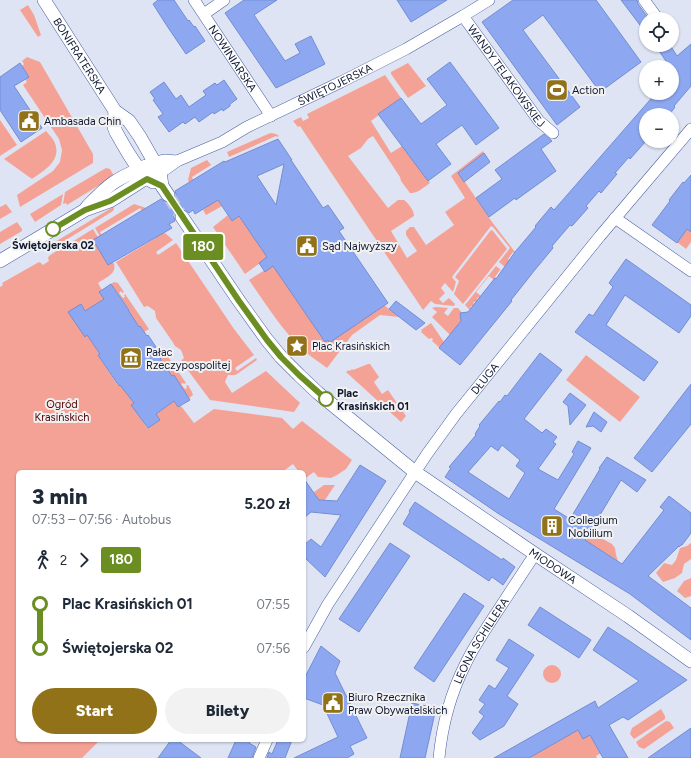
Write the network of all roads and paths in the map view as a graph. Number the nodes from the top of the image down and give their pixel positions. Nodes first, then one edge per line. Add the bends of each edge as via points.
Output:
1 (44, 0) edge
2 (194, 0) edge
3 (224, 0) edge
4 (489, 0) edge
5 (644, 0) edge
6 (653, 12) edge
7 (204, 14) junction
8 (463, 16) junction
9 (115, 111) junction
10 (270, 116) junction
11 (691, 129) edge
12 (553, 133) dead end
13 (157, 167) junction
14 (143, 174) junction
15 (182, 217) tunnel mouth
16 (615, 218) junction
17 (0, 261) edge
18 (691, 271) edge
19 (415, 472) junction
20 (535, 554) junction
21 (306, 643) edge
22 (691, 661) edge
23 (266, 742) edge
24 (259, 758) edge
25 (439, 758) edge

1 - 9 street, BONIFRATERSKA
2 - 7 street, NOWINIARSKA
3 - 7 street
4 - 8 street, ŚWIĘTOJERSKA
5 - 6 street
7 - 10 street, NOWINIARSKA
8 - 10 street, ŚWIĘTOJERSKA via 406,49
8 - 12 street, WANDY TELAKOWSKIEJ via 539,120
9 - 13 street, BONIFRATERSKA via 132,124
9 - 14 street via 116,132
10 - 13 street, ŚWIĘTOJERSKA via 222,142 177,161 164,160
11 - 16 street, DŁUGA
13 - 14 street, ŚWIĘTOJERSKA
13 - 14 street via 165,191
14 - 17 street, ŚWIĘTOJERSKA via 112,184 85,210
15 - 19 street via 277,352 318,393
16 - 18 street
16 - 19 street, DŁUGA via 456,414
19 - 20 street, MIODOWA
19 - 21 street, DŁUGA via 328,604
20 - 22 street, MIODOWA
20 - 25 street, LEONA SCHILLERA via 477,642 465,665 447,714
23 - 24 street

